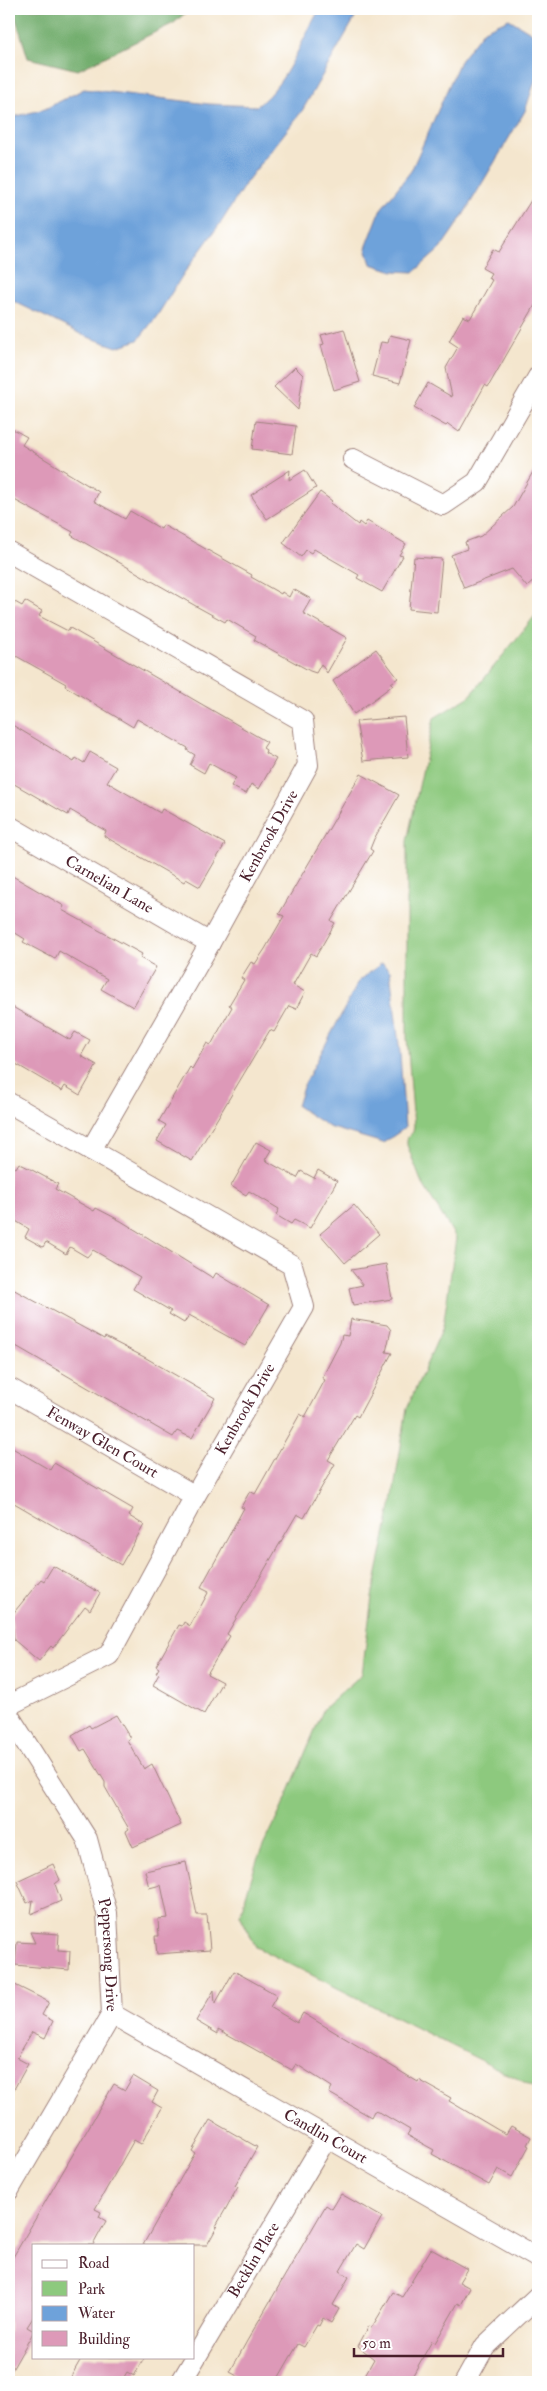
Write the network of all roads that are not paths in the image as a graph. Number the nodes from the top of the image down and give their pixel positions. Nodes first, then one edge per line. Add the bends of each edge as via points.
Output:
1 (538, 377) edge
2 (353, 459) dead end
3 (9, 552) edge
4 (9, 826) edge
5 (210, 943) junction
6 (9, 1103) edge
7 (91, 1150) junction
8 (9, 1388) edge
9 (195, 1496) junction
10 (9, 1705) edge
11 (9, 1716) edge
12 (112, 2014) junction
13 (327, 2137) junction
14 (9, 2190) edge
15 (538, 2258) edge
16 (538, 2296) edge
17 (181, 2382) edge
18 (465, 2382) edge

1 - 2 street via 477,482 443,505
3 - 5 street, Kenbrook Drive via 303,721 308,765
4 - 5 street, Carnelian Lane
5 - 7 street, Kenbrook Drive
6 - 7 street, Kenbrook Drive
7 - 9 street, Kenbrook Drive via 292,1265 304,1306
8 - 9 street, Fenway Glen Court
9 - 10 street, Kenbrook Drive via 109,1655
11 - 12 street, Peppersong Drive via 87,1839 107,1913
12 - 13 street, Candlin Court
12 - 14 street, Peppersong Drive
13 - 15 street, Candlin Court
13 - 17 street, Becklin Place
16 - 18 street via 485,2346

